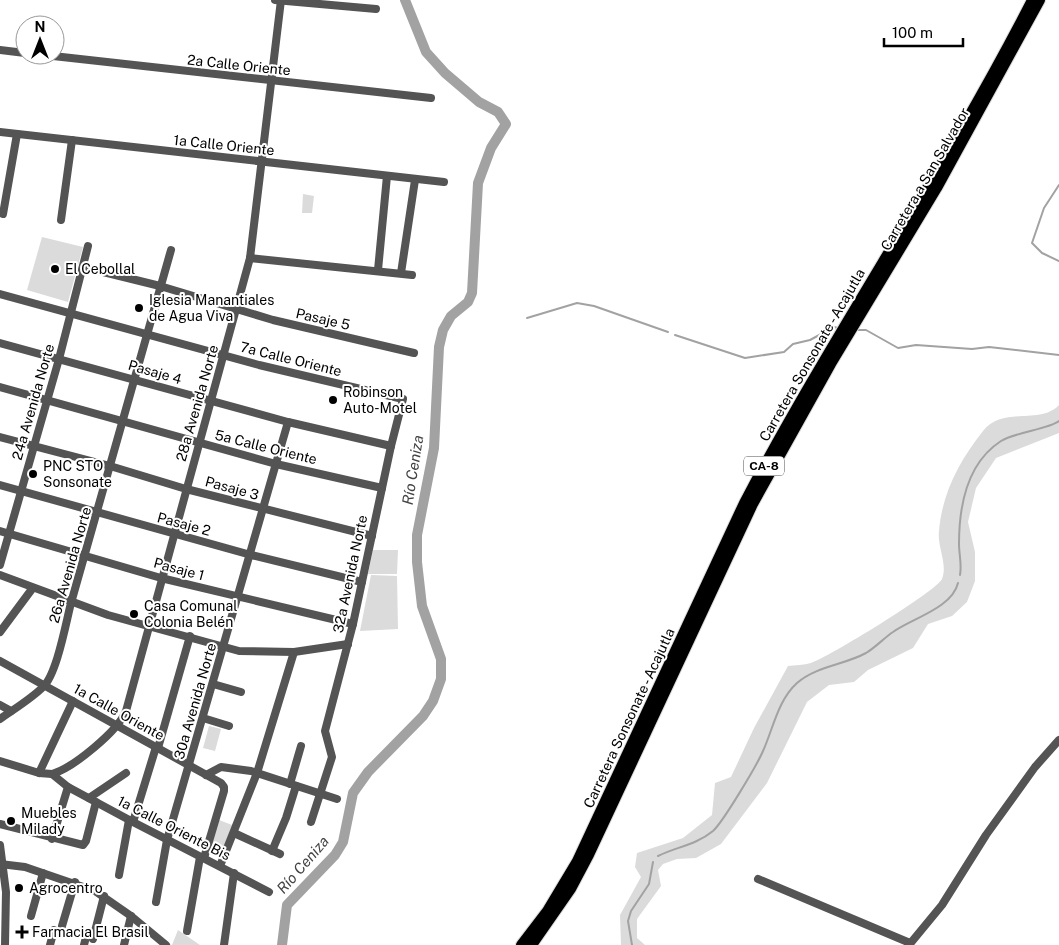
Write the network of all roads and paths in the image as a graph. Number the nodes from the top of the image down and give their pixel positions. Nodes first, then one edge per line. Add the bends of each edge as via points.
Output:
1 (275, 0) edge
2 (281, 0) edge
3 (1032, 0) edge
4 (1040, 0) edge
5 (376, 9) dead end
6 (0, 50) edge
7 (15, 52) edge
8 (65, 57) edge
9 (271, 81) junction
10 (431, 98) dead end
11 (0, 132) edge
12 (17, 134) junction
13 (72, 140) junction
14 (263, 162) junction
15 (388, 176) junction
16 (415, 180) junction
17 (444, 182) dead end
18 (3, 214) dead end
19 (61, 220) dead end
20 (88, 246) dead end
21 (171, 250) dead end
22 (250, 258) junction
23 (83, 267) junction
24 (378, 270) junction
25 (401, 273) junction
26 (412, 275) dead end
27 (160, 286) junction
28 (0, 294) edge
29 (237, 308) junction
30 (71, 313) junction
31 (148, 333) junction
32 (0, 343) edge
33 (414, 353) dead end
34 (223, 354) junction
35 (59, 359) junction
36 (135, 379) junction
37 (0, 387) edge
38 (403, 399) joint
39 (47, 400) junction
40 (210, 401) junction
41 (123, 421) junction
42 (288, 422) junction
43 (0, 438) edge
44 (198, 443) junction
45 (34, 446) junction
46 (391, 446) junction
47 (276, 464) junction
48 (110, 466) junction
49 (0, 485) edge
50 (382, 488) junction
51 (186, 489) junction
52 (20, 491) junction
53 (263, 509) junction
54 (97, 512) junction
55 (0, 531) edge
56 (10, 534) junction
57 (173, 534) junction
58 (372, 536) junction
59 (86, 555) junction
60 (250, 555) junction
61 (0, 565) edge
62 (0, 575) edge
63 (161, 578) junction
64 (362, 582) junction
65 (32, 589) junction
66 (239, 597) junction
67 (71, 603) junction
68 (353, 624) junction
69 (149, 626) junction
70 (0, 632) edge
71 (190, 636) junction
72 (348, 644) junction
73 (224, 648) junction
74 (294, 652) junction
75 (0, 661) edge
76 (213, 684) junction
77 (45, 686) junction
78 (241, 692) dead end
79 (73, 701) junction
80 (0, 705) edge
81 (11, 711) junction
82 (204, 718) junction
83 (0, 720) edge
84 (229, 726) dead end
85 (118, 727) junction
86 (1059, 740) edge
87 (301, 746) dead end
88 (157, 748) junction
89 (0, 762) edge
90 (190, 766) junction
91 (39, 773) junction
92 (126, 773) dead end
93 (257, 773) junction
94 (52, 774) junction
95 (206, 775) junction
96 (293, 785) junction
97 (68, 787) junction
98 (320, 793) junction
99 (337, 799) dead end
100 (93, 800) junction
101 (131, 821) junction
102 (311, 822) dead end
103 (0, 824) edge
104 (234, 833) junction
105 (52, 839) junction
106 (167, 840) junction
107 (0, 845) edge
108 (272, 851) junction
109 (280, 854) dead end
110 (202, 858) junction
111 (2, 864) edge
112 (220, 866) junction
113 (43, 872) junction
114 (234, 873) junction
115 (119, 876) dead end
116 (758, 879) dead end
117 (75, 882) junction
118 (269, 892) dead end
119 (104, 896) junction
120 (156, 902) dead end
121 (31, 916) dead end
122 (131, 916) junction
123 (3, 922) edge
124 (62, 926) dead end
125 (54, 930) dead end
126 (187, 931) dead end
127 (87, 942) edge
128 (158, 942) edge
129 (909, 944) edge
130 (4, 945) edge
131 (50, 945) edge
132 (124, 945) edge
133 (166, 945) edge
134 (224, 945) edge
135 (521, 945) edge
136 (532, 945) edge

1 - 2 street
2 - 5 street
2 - 9 street, 28a Avenida Norte
3 - 135 highway, Carretera Sonsonate - Acajutla / CA-8 via 911,216 768,458 577,861
4 - 136 highway, Carretera a San Salvador / CA-8 via 937,188 831,364 753,504 589,855 571,889
6 - 7 street
8 - 9 street, 2a Calle Oriente
9 - 10 street, 2a Calle Oriente
9 - 14 street, 28a Avenida Norte
11 - 12 street, 1a Calle Oriente
12 - 13 street, 1a Calle Oriente
12 - 18 street
13 - 14 street, 1a Calle Oriente
13 - 19 street
14 - 15 street, 1a Calle Oriente
14 - 22 street, 28a Avenida Norte
15 - 16 street, 1a Calle Oriente
15 - 24 street
16 - 17 street, 1a Calle Oriente
16 - 25 street
20 - 23 street, 24a Avenida Norte
21 - 27 street, 26a Avenida Norte
22 - 24 street
22 - 29 street, 28a Avenida Norte
23 - 27 street, Pasaje 5
23 - 30 street, 24a Avenida Norte
24 - 25 street
25 - 26 street
27 - 29 street, Pasaje 5
27 - 31 street, 26a Avenida Norte
28 - 30 street, 7a Calle Oriente
29 - 33 street, Pasaje 5 via 272,320
29 - 34 street, 28a Avenida Norte
30 - 31 street, 7a Calle Oriente
30 - 35 street, 24a Avenida Norte
31 - 34 street, 7a Calle Oriente
31 - 36 street, 26a Avenida Norte
32 - 35 street, Pasaje 4
34 - 38 street, 7a Calle Oriente
34 - 40 street, 28a Avenida Norte
35 - 36 street, Pasaje 4
35 - 39 street, 24a Avenida Norte
36 - 40 street, Pasaje 4
36 - 41 street, 26a Avenida Norte
37 - 39 street, 5a Calle Oriente
38 - 46 street, 32a Avenida Norte
39 - 41 street, 5a Calle Oriente
39 - 45 street, 24a Avenida Norte
40 - 42 street, Pasaje 4
40 - 44 street, 28a Avenida Norte
41 - 44 street, 5a Calle Oriente
41 - 48 street, 26a Avenida Norte
42 - 46 street, Pasaje 4
42 - 47 street, 30a Avenida Norte
43 - 45 street, Pasaje 3
44 - 47 street, 5a Calle Oriente
44 - 51 street, 28a Avenida Norte
45 - 48 street, Pasaje 3
45 - 52 street, 24a Avenida Norte
46 - 50 street, 32a Avenida Norte
47 - 50 street, 5a Calle Oriente
47 - 53 street, 30a Avenida Norte
48 - 51 street, Pasaje 3
48 - 54 street, 26a Avenida Norte
49 - 52 street, Pasaje 2
50 - 58 street, 32a Avenida Norte
51 - 53 street, Pasaje 3
51 - 57 street, 28a Avenida Norte
52 - 54 street, Pasaje 2
52 - 56 street, 24a Avenida Norte
53 - 58 street, Pasaje 3
53 - 60 street, 30a Avenida Norte
54 - 57 street, Pasaje 2
54 - 59 street, 26a Avenida Norte
55 - 56 street, Pasaje 1
56 - 59 street, Pasaje 1
56 - 61 street, 24a Avenida Norte
57 - 60 street, Pasaje 2
57 - 63 street, 28a Avenida Norte
58 - 64 street, 32a Avenida Norte
59 - 63 street, Pasaje 1
59 - 67 street, 26a Avenida Norte
60 - 64 street, Pasaje 2
60 - 66 street, 30a Avenida Norte
62 - 65 street
63 - 66 street, Pasaje 1
63 - 69 street, 28a Avenida Norte
64 - 68 street, 32a Avenida Norte
65 - 67 street
65 - 70 street
66 - 68 street, Pasaje 1
66 - 73 street, 30a Avenida Norte
67 - 69 street
67 - 77 street, 26a Avenida Norte via 60,648
68 - 72 street, 32a Avenida Norte
69 - 71 street
69 - 85 street, 28a Avenida Norte via 126,711
71 - 73 street
71 - 88 street
72 - 74 street
72 - 98 street, 32a Avenida Norte via 325,731 332,752
73 - 74 street via 247,652
73 - 76 street, 30a Avenida Norte
74 - 93 street
75 - 77 street, 1a Calle Oriente
76 - 78 street
76 - 82 street, 30a Avenida Norte
77 - 79 street, 1a Calle Oriente
77 - 81 street
79 - 85 street, 1a Calle Oriente
79 - 91 street
80 - 81 street
81 - 83 street
82 - 84 street
82 - 90 street, 30a Avenida Norte
85 - 88 street, 1a Calle Oriente
85 - 94 street, 28a Avenida Norte via 66,769
86 - 129 street via 1024,781 942,905
87 - 96 street
88 - 90 street, 1a Calle Oriente
88 - 101 street
89 - 91 street
90 - 95 street, 1a Calle Oriente
90 - 106 street, 30a Avenida Norte
91 - 94 street
92 - 100 street
93 - 95 street via 220,767
93 - 96 street
93 - 104 street
94 - 97 street, 1a Calle Oriente Bis
95 - 110 street, 1a Calle Oriente via 224,787
96 - 98 street
96 - 108 street via 286,818
97 - 100 street, 1a Calle Oriente Bis
97 - 105 street
98 - 99 street
98 - 102 street
100 - 101 street, 1a Calle Oriente Bis
100 - 105 street via 83,845
101 - 106 street, 1a Calle Oriente Bis
101 - 115 street
103 - 105 street
104 - 108 street
104 - 112 street
106 - 110 street, 1a Calle Oriente Bis
106 - 120 street, 30a Avenida Norte
107 - 111 street
108 - 109 street
110 - 112 street, 1a Calle Oriente Bis
110 - 126 street
111 - 113 street
111 - 123 street
112 - 114 street, 1a Calle Oriente Bis
113 - 117 street
113 - 121 street
114 - 118 street, 1a Calle Oriente Bis
114 - 134 street
116 - 129 street
117 - 119 street
117 - 124 street
119 - 122 street
119 - 127 street
122 - 128 street
122 - 132 street
123 - 130 street
125 - 131 street
128 - 133 street

